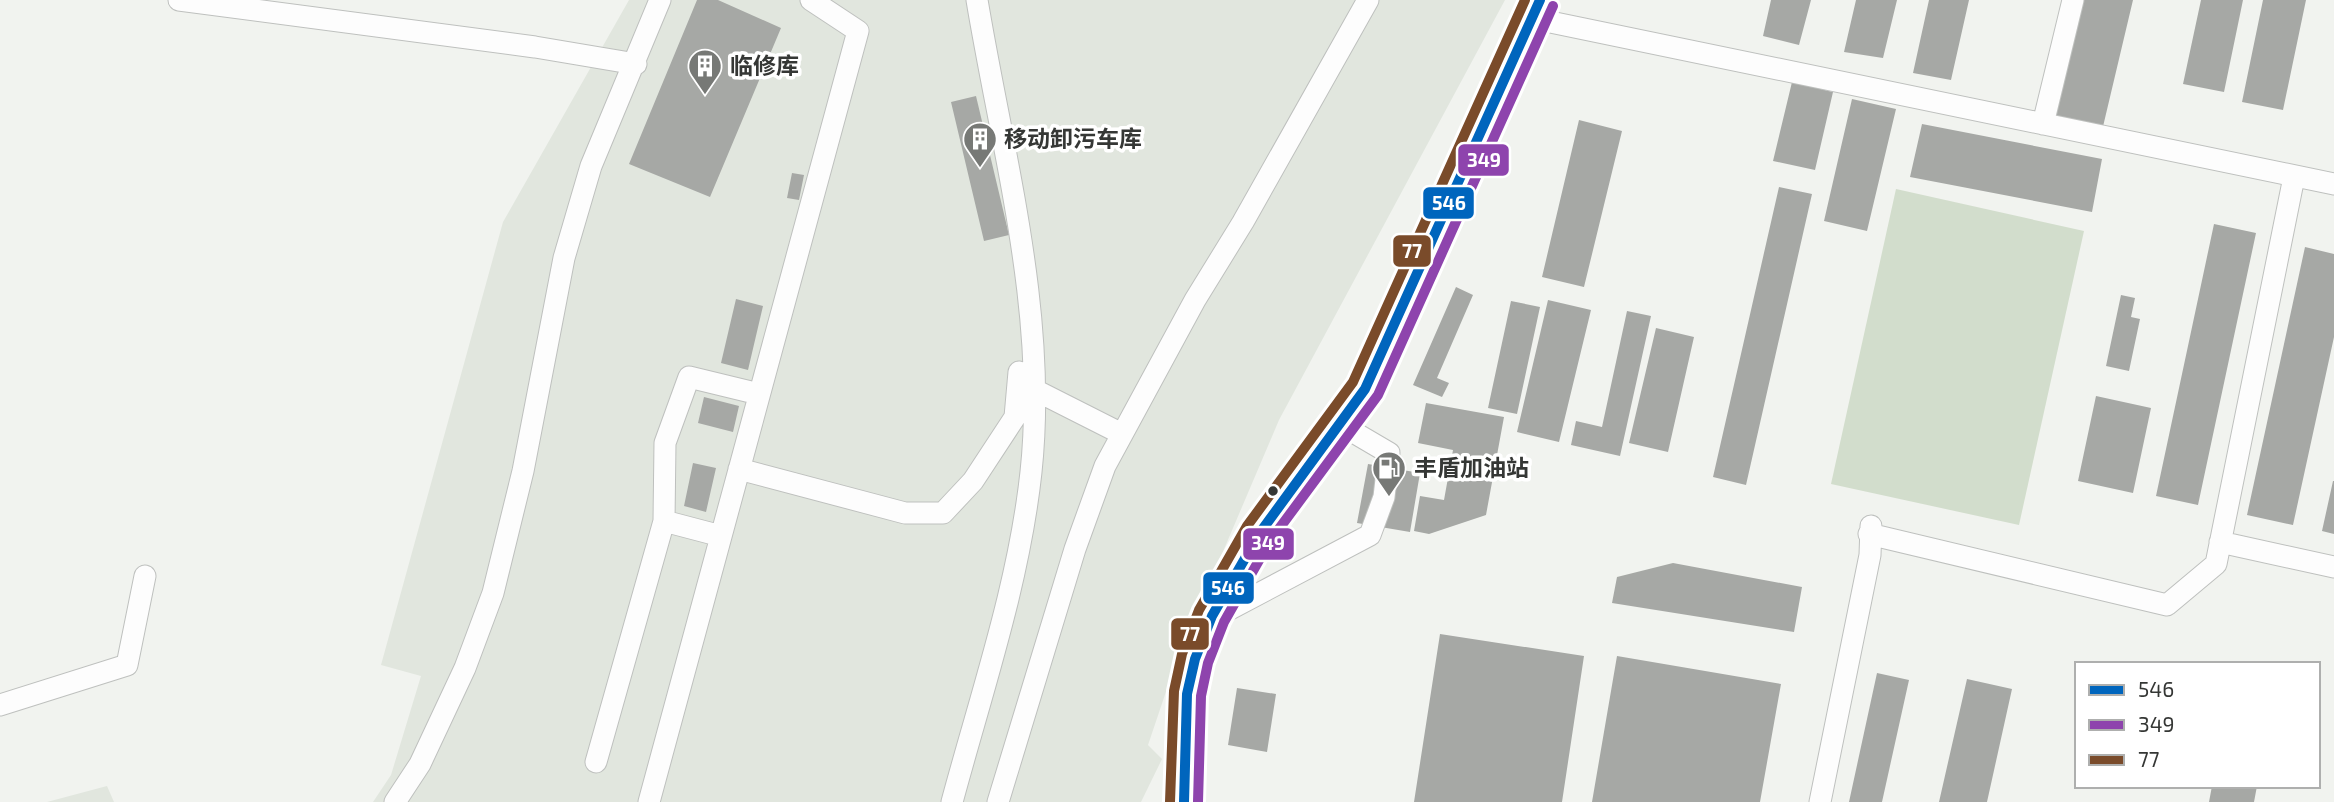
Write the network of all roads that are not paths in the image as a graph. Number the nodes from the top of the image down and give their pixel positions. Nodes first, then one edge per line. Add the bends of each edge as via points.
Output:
1 (179, 0) edge
2 (660, 0) edge
3 (811, 0) edge
4 (977, 0) edge
5 (1368, 0) edge
6 (2073, 0) edge
7 (1536, 9) edge
8 (636, 64) junction
9 (2043, 124) junction
10 (2294, 177) junction
11 (2334, 184) edge
12 (1027, 282) junction
13 (1033, 389) junction
14 (760, 394) junction
15 (1343, 426) junction
16 (1122, 434) junction
17 (739, 469) junction
18 (664, 521) junction
19 (721, 536) junction
20 (2220, 541) junction
21 (2334, 566) edge
22 (145, 576) dead end
23 (1211, 620) junction
24 (0, 705) edge
25 (596, 762) dead end
26 (395, 802) edge
27 (649, 802) edge
28 (952, 802) edge
29 (998, 802) edge
30 (1184, 802) edge
31 (1821, 802) edge

1 - 8 street
2 - 8 street
3 - 14 street via 858,31
4 - 12 street
5 - 16 street
6 - 9 street
7 - 9 street
7 - 15 main road via 1387,346
8 - 26 street via 591,166 564,258 523,471 493,593 421,764
9 - 10 street
10 - 11 street
10 - 20 street
12 - 13 street
12 - 17 street via 1018,326 1016,417 973,481 943,513 905,513
13 - 16 street
13 - 28 street via 1031,473 1017,555
14 - 17 street
14 - 18 street via 689,377 665,443
15 - 23 main road via 1264,527
15 - 23 street via 1389,453 1384,497 1370,535
16 - 29 street via 1105,466 1075,549
17 - 19 street
18 - 19 street
18 - 25 street
19 - 27 street
20 - 21 street
20 - 31 street via 2216,564 2167,605 1870,530 1870,555
22 - 24 street via 127,665
23 - 30 main road via 1195,660 1186,704

